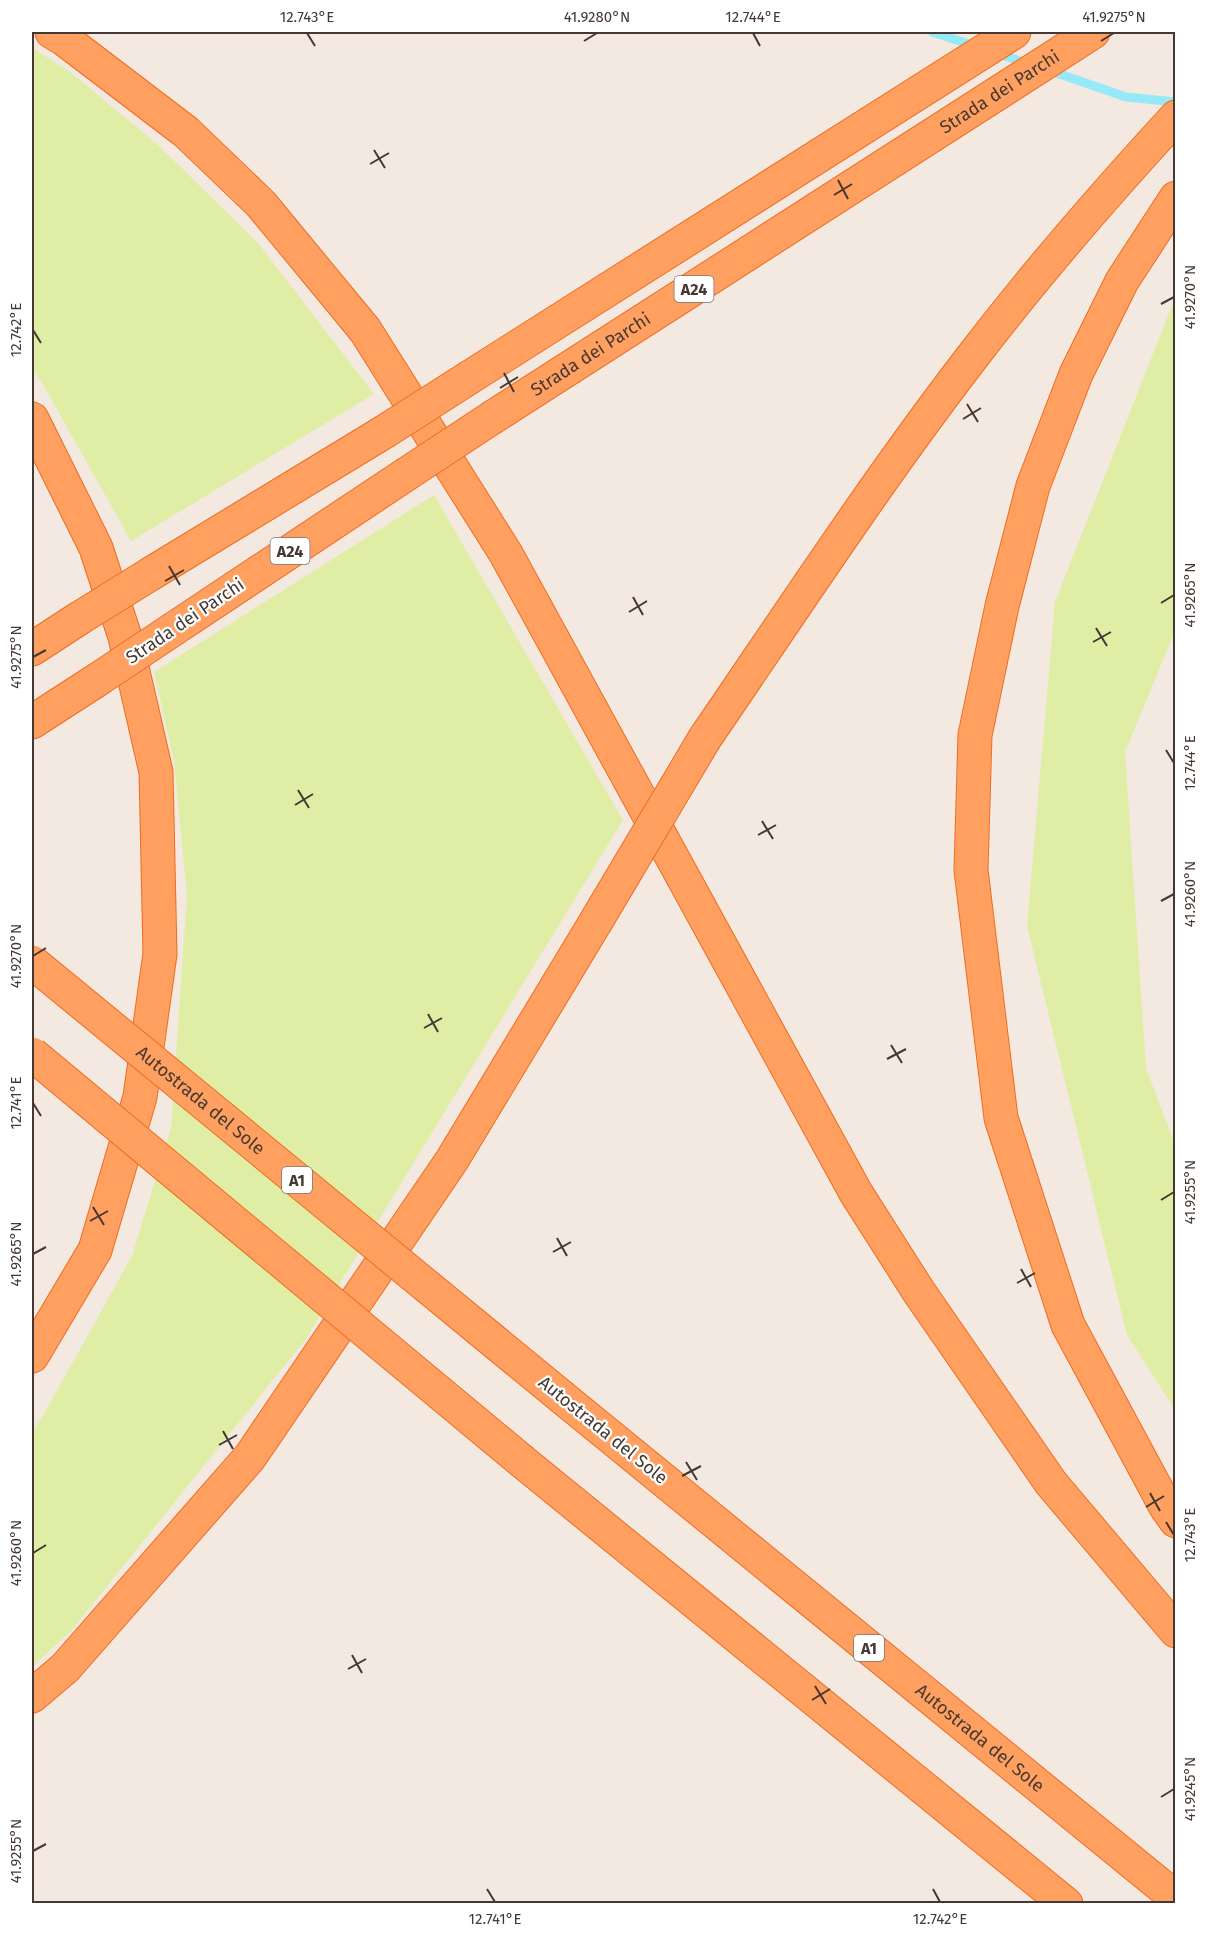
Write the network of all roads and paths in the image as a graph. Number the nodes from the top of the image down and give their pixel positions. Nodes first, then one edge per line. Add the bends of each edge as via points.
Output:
1 (52, 32) edge
2 (1014, 32) edge
3 (1093, 32) edge
4 (1176, 117) edge
5 (1176, 198) edge
6 (32, 419) edge
7 (32, 649) edge
8 (32, 722) edge
9 (32, 962) edge
10 (32, 1054) edge
11 (32, 1356) edge
12 (1176, 1521) edge
13 (1176, 1631) edge
14 (32, 1696) edge
15 (1176, 1898) edge
16 (1066, 1904) edge

1 - 13 highway via 186,132 261,204 365,330 506,554 856,1193 1051,1483
2 - 7 highway, A24, bridge via 384,432
3 - 8 highway, Strada dei Parchi / A24, bridge via 494,417
4 - 14 highway, bridge via 1092,208 976,351 872,494 705,738 452,1160 250,1457 65,1668
5 - 12 highway via 1122,281 1096,333 1033,486 975,735 971,870 1001,1118 1068,1325
6 - 11 highway via 96,548 128,648 156,772 160,954 140,1097 95,1250
9 - 15 highway, Autostrada del Sole / A1, bridge
10 - 16 highway, bridge via 523,1462

